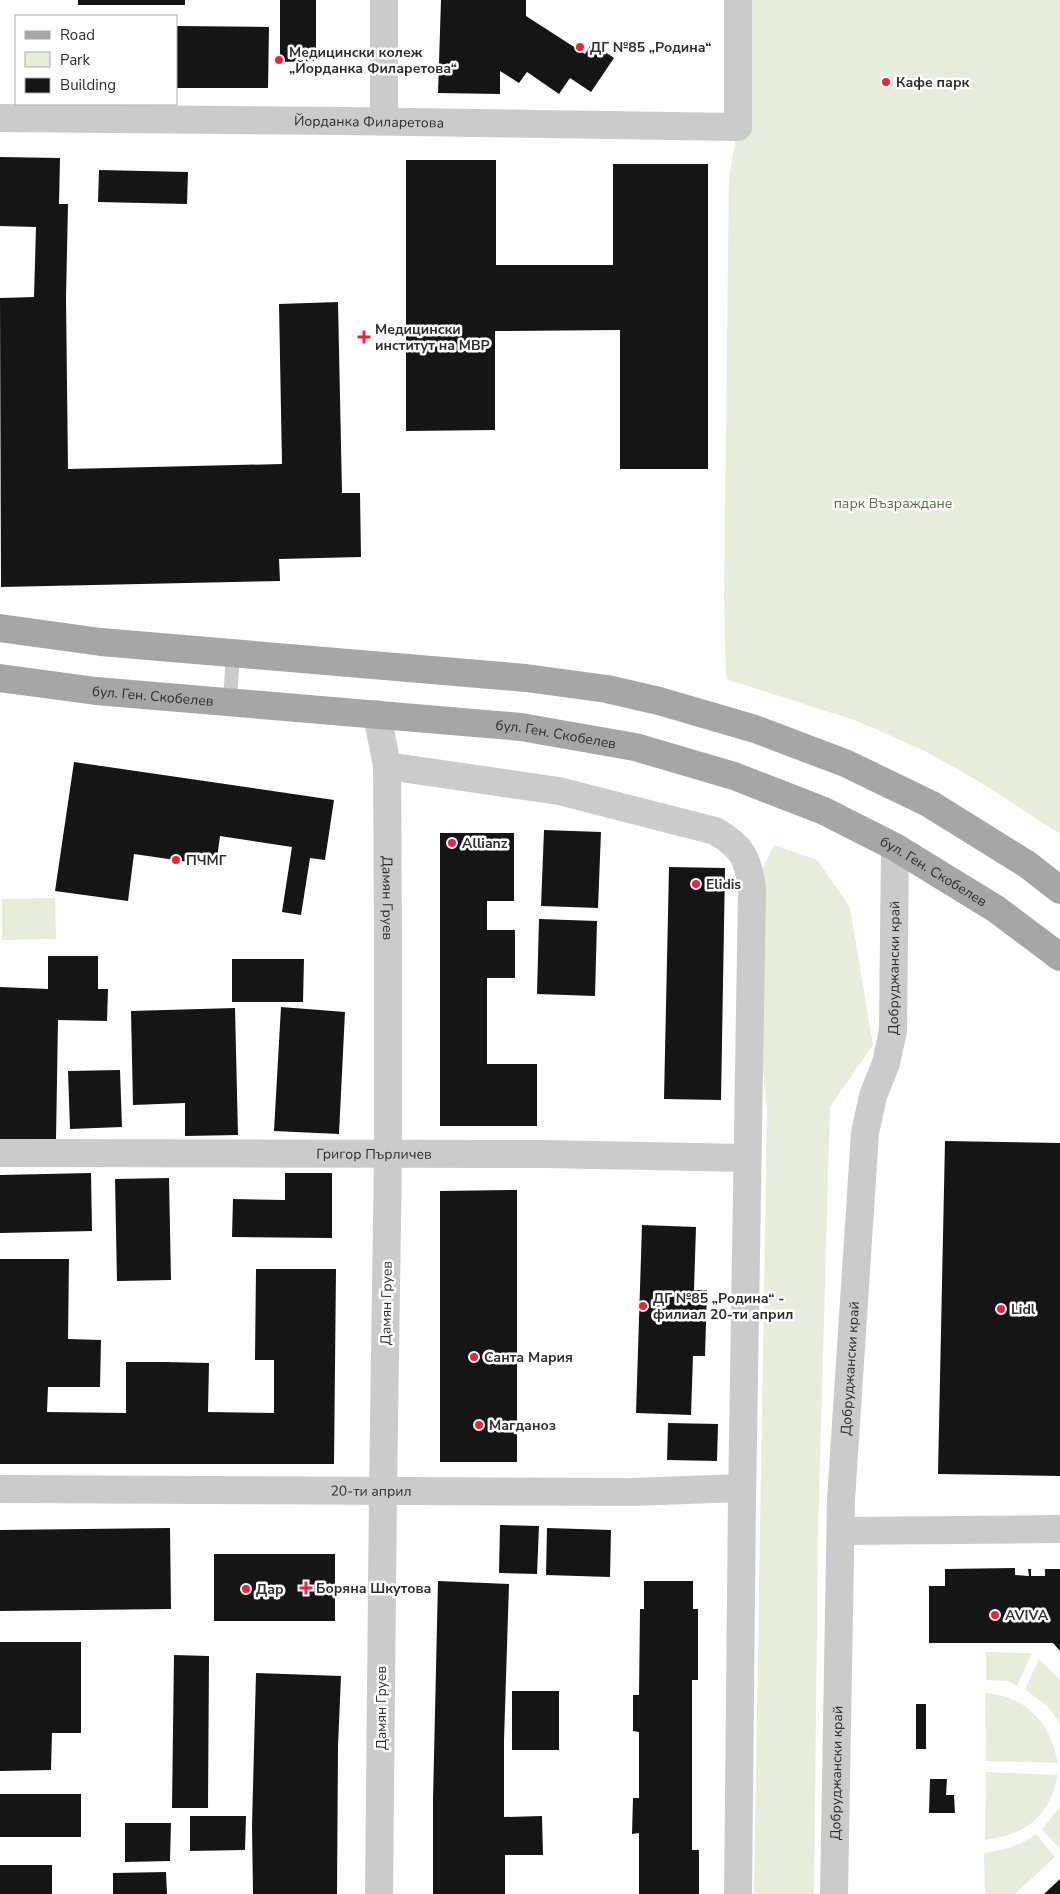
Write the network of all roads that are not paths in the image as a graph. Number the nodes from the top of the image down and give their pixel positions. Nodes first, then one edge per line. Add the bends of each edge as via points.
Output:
1 (384, 0) edge
2 (738, 0) edge
3 (0, 118) edge
4 (384, 121) junction
5 (0, 628) edge
6 (234, 653) junction
7 (0, 678) edge
8 (230, 702) junction
9 (377, 714) junction
10 (387, 766) junction
11 (895, 847) junction
12 (1060, 890) edge
13 (1060, 957) edge
14 (0, 1153) edge
15 (388, 1154) junction
16 (746, 1158) junction
17 (742, 1488) junction
18 (0, 1489) edge
19 (383, 1491) junction
20 (1060, 1530) edge
21 (842, 1531) junction
22 (380, 1894) edge
23 (738, 1894) edge
24 (834, 1894) edge

1 - 4 street
2 - 4 street, Йорданка Филаретова via 738,127
3 - 4 street, Йорданка Филаретова
5 - 6 main road via 101,642
6 - 8 lane
6 - 12 main road via 526,678 607,689 659,701 755,729 845,763 930,804 1028,864
7 - 8 main road, бул. Ген. Скобелев via 96,691
8 - 9 main road, бул. Ген. Скобелев
9 - 10 street, Дамян Груев
9 - 11 main road, бул. Ген. Скобелев via 521,726 635,747 734,776 824,811
10 - 15 street, Дамян Груев
10 - 16 street via 559,791 714,831 731,840 749,867 752,888
11 - 13 main road, бул. Ген. Скобелев via 996,908
11 - 21 street, Добруджански край via 893,1031 865,1133 841,1500
14 - 15 street, Григор Пърличев
15 - 16 street, Григор Пърличев
15 - 19 street, Дамян Груев
16 - 17 street
17 - 19 street, 20-ти април via 631,1492
17 - 23 street
18 - 19 street, 20-ти април
19 - 22 street, Дамян Груев
20 - 21 street
21 - 24 street, Добруджански край

